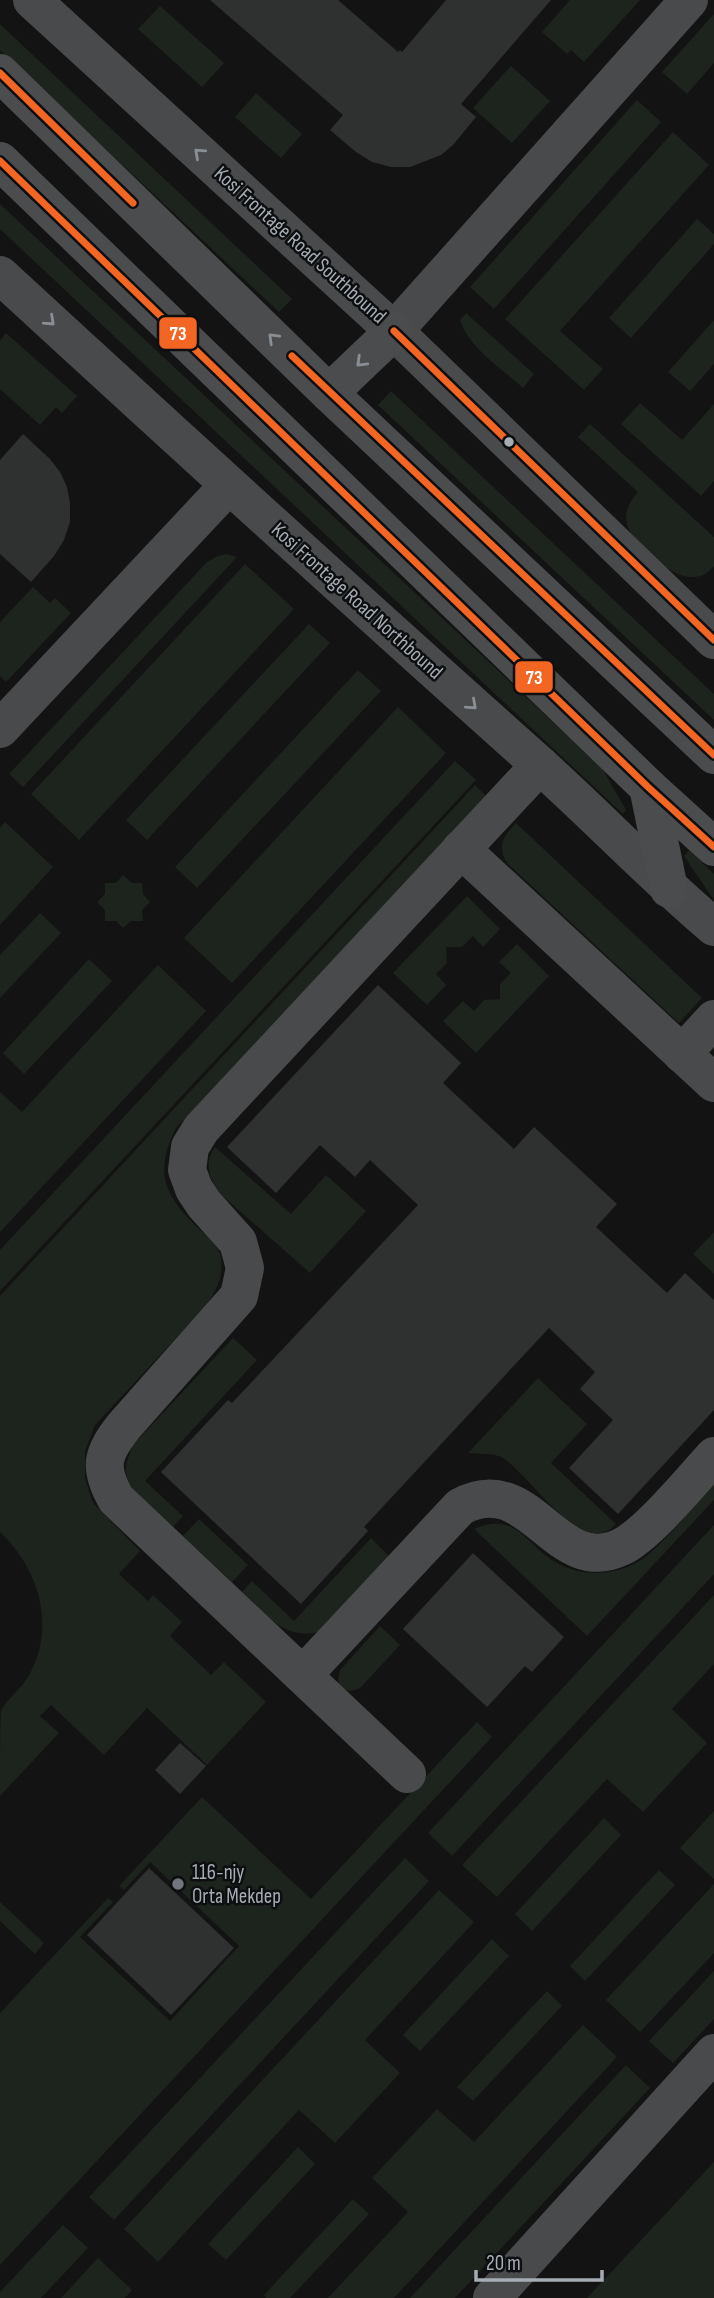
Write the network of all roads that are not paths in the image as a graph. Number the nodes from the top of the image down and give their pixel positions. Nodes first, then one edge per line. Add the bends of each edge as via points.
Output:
1 (32, 0) edge
2 (689, 0) edge
3 (0, 73) edge
4 (0, 161) edge
5 (0, 275) edge
6 (394, 331) junction
7 (329, 393) junction
8 (228, 486) junction
9 (714, 640) edge
10 (0, 729) edge
11 (714, 755) edge
12 (540, 765) junction
13 (648, 787) junction
14 (714, 847) edge
15 (461, 849) junction
16 (669, 889) junction
17 (714, 927) edge
18 (714, 1019) edge
19 (682, 1054) junction
20 (714, 1083) edge
21 (714, 1456) edge
22 (303, 1675) junction
23 (407, 1774) dead end
24 (714, 2053) edge
25 (492, 2298) edge

6 -> 1 street, Kosi Frontage Road Southbound
2 - 6 street
7 -> 3 main road
4 - 13 main road
5 -> 8 street, Kosi Frontage Road Northbound
6 -> 7 main road
6 - 9 street, Kosi Frontage Road Southbound
7 - 11 main road
8 - 10 street
8 -> 12 street, Kosi Frontage Road Northbound
12 - 15 street
12 - 16 street, Kosi Frontage Road Northbound
13 - 14 main road
13 - 16 main road
15 - 19 street
15 - 22 street via 201,1129 190,1147 187,1170 194,1189 238,1242 245,1268 239,1296 124,1426 109,1445 104,1462 106,1481 116,1499
16 - 17 street, Kosi Frontage Road Northbound
18 - 19 street
19 - 20 street
21 - 22 street via 639,1534 621,1548 601,1552 561,1540 516,1504 473,1500 460,1507
22 - 23 street
24 - 25 street

